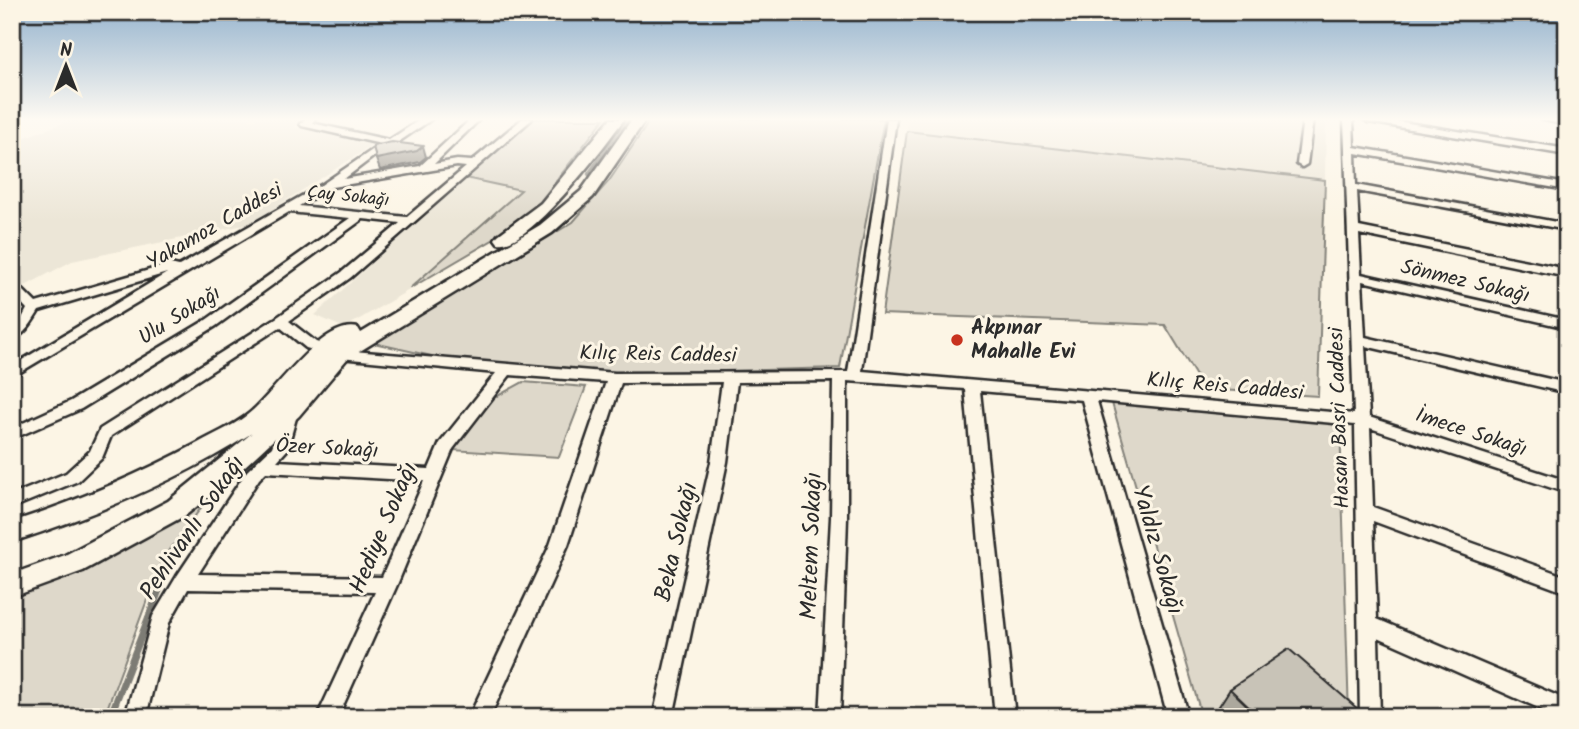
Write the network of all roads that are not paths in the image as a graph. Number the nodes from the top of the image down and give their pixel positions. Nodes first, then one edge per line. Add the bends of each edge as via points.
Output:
1 (372, 153) edge
2 (440, 153) edge
3 (485, 153) edge
4 (590, 153) edge
5 (615, 153) edge
6 (886, 153) edge
7 (1303, 153) edge
8 (1349, 153) edge
9 (1372, 153) edge
10 (472, 164) junction
11 (1302, 164) dead end
12 (424, 168) junction
13 (329, 184) junction
14 (1351, 187) junction
15 (1567, 187) edge
16 (285, 208) junction
17 (360, 216) junction
18 (407, 220) junction
19 (1567, 227) edge
20 (1353, 229) junction
21 (193, 262) junction
22 (1567, 273) edge
23 (1355, 276) junction
24 (18, 292) dead end
25 (34, 308) junction
26 (281, 321) junction
27 (1567, 324) edge
28 (12, 336) edge
29 (1358, 340) junction
30 (331, 352) junction
31 (506, 370) junction
32 (12, 372) edge
33 (730, 377) junction
34 (847, 377) junction
35 (615, 378) junction
36 (972, 386) junction
37 (1567, 388) edge
38 (1088, 396) junction
39 (291, 411) junction
40 (1362, 420) junction
41 (12, 434) edge
42 (262, 466) junction
43 (432, 475) junction
44 (1567, 488) edge
45 (12, 502) edge
46 (1364, 511) junction
47 (12, 532) edge
48 (183, 581) junction
49 (388, 585) junction
50 (1567, 585) edge
51 (12, 586) edge
52 (1367, 624) junction
53 (1567, 710) edge
54 (135, 717) edge
55 (327, 717) edge
56 (479, 717) edge
57 (663, 717) edge
58 (830, 717) edge
59 (1005, 717) edge
60 (1179, 717) edge
61 (1370, 717) edge

1 - 13 street, Yakamoz Caddesi
2 - 12 street
3 - 10 street
4 - 30 main road via 562,188 515,233
5 - 30 main road via 587,194 546,229
6 - 34 street, Meltem Sokağı
7 - 11 street
8 - 14 street, Hasan Basri Caddesi
9 - 15 street
10 - 12 street
10 - 18 street
12 - 13 street
13 - 16 street, Yakamoz Caddesi
14 - 19 street
14 - 20 street, Hasan Basri Caddesi
16 - 17 street, Çay Sokağı
16 - 21 street, Yakamoz Caddesi
17 - 18 street, Çay Sokağı
17 - 41 street, Ulu Sokağı via 211,323 76,405
18 - 26 street via 346,275
20 - 22 street
20 - 23 street, Hasan Basri Caddesi
21 - 25 street
21 - 32 street, Yakamoz Caddesi
23 - 27 street, Sönmez Sokağı
23 - 29 street, Hasan Basri Caddesi
24 - 25 street
25 - 28 street
26 - 30 street, Kılıç Reis Caddesi via 311,345
26 - 45 street via 105,433 96,454 72,477
29 - 37 street
29 - 40 street, Hasan Basri Caddesi
30 - 31 street, Kılıç Reis Caddesi
30 - 39 main road
30 - 47 main road via 260,417 235,433 90,506
31 - 35 street, Kılıç Reis Caddesi
31 - 43 street, Hediye Sokağı via 446,447
33 - 34 street, Kılıç Reis Caddesi
33 - 35 street, Kılıç Reis Caddesi
33 - 57 street, Beka Sokağı via 719,462
34 - 36 street, Kılıç Reis Caddesi
34 - 58 street, Meltem Sokağı
35 - 56 street via 559,545
36 - 38 street, Kılıç Reis Caddesi
36 - 59 street
38 - 40 street, Kılıç Reis Caddesi
38 - 60 street, Yaldız Sokağı
39 - 42 street, Pehlivanlı Sokağı via 279,450
39 - 51 main road via 177,508 74,563
40 - 44 street, İmece Sokağı
40 - 46 street, Hasan Basri Caddesi
42 - 43 street, Özer Sokağı
42 - 48 street, Pehlivanlı Sokağı
43 - 49 street, Hediye Sokağı
46 - 50 street
46 - 52 street, Hasan Basri Caddesi
48 - 49 street
48 - 54 street, Pehlivanlı Sokağı via 160,622
49 - 55 street, Hediye Sokağı
52 - 53 street
52 - 61 street, Hasan Basri Caddesi

